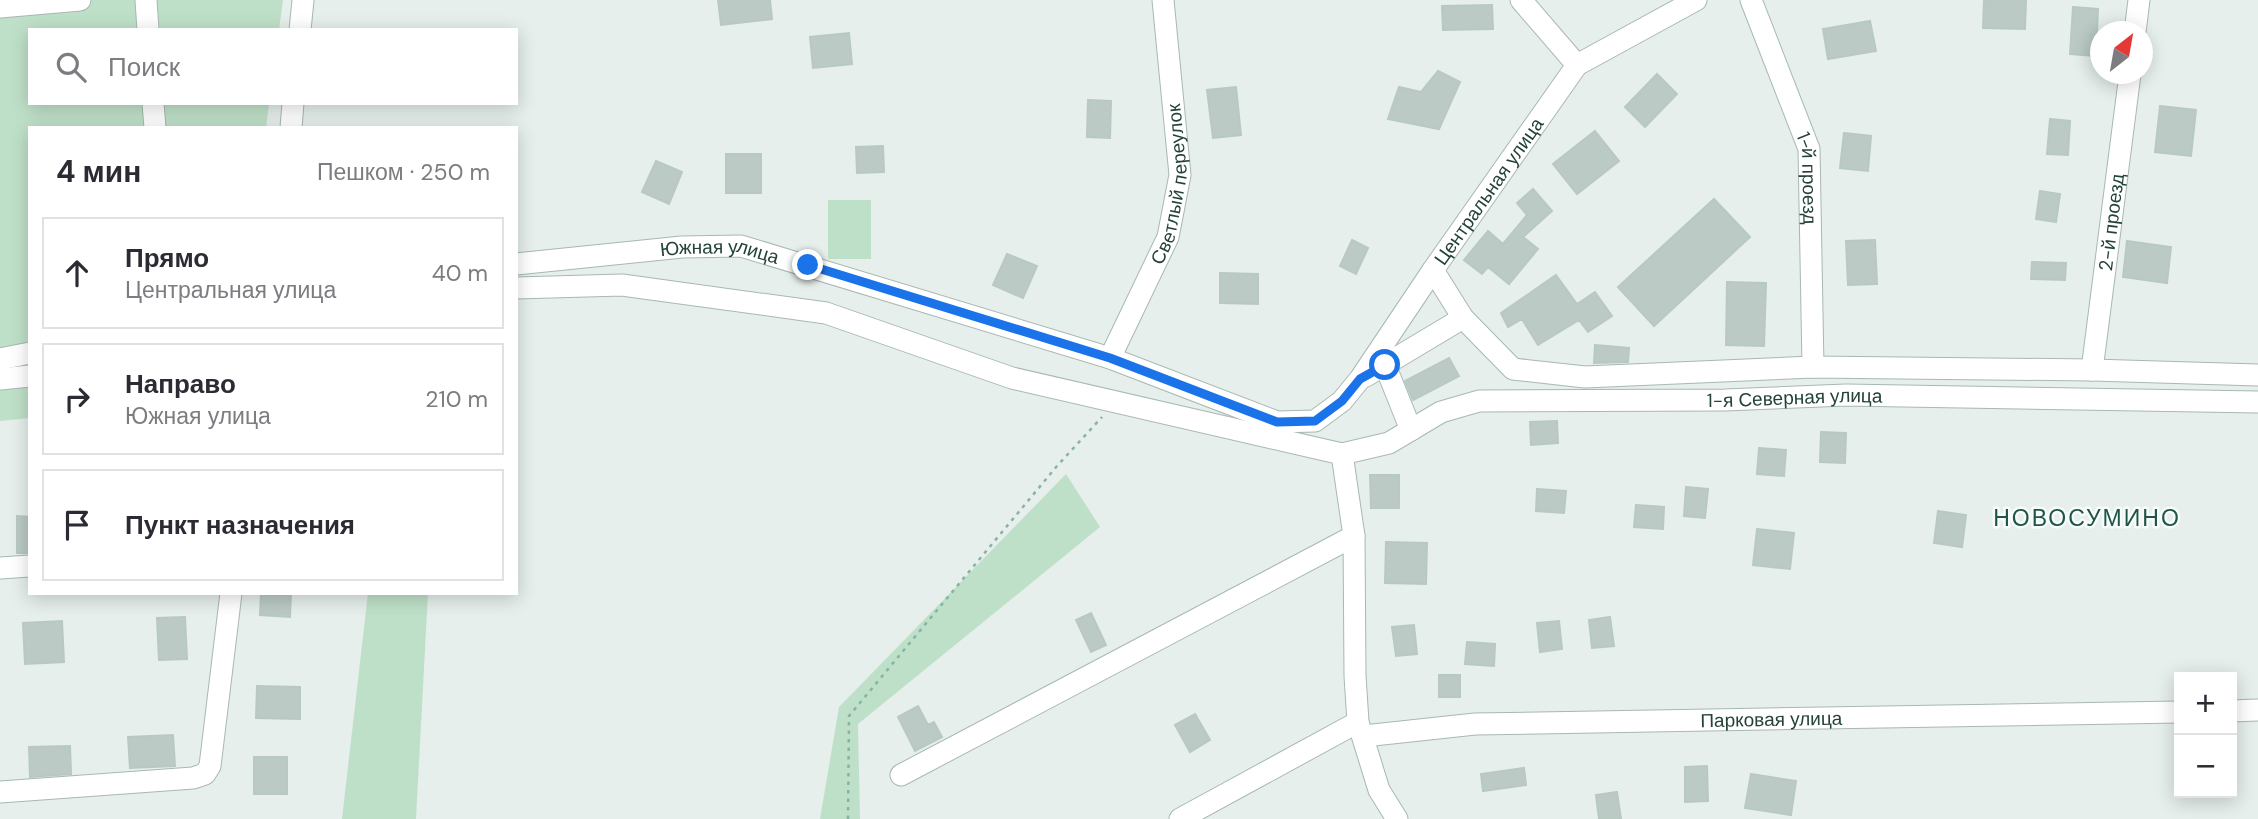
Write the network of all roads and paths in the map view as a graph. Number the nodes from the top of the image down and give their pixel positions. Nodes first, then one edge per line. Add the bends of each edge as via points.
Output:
1 (80, 0) edge
2 (146, 0) edge
3 (303, 0) edge
4 (1163, 0) edge
5 (1521, 0) edge
6 (1696, 0) edge
7 (1751, 0) edge
8 (2139, 0) edge
9 (0, 7) edge
10 (2136, 21) edge
11 (148, 28) edge
12 (300, 28) edge
13 (1577, 65) junction
14 (2129, 84) edge
15 (153, 105) edge
16 (293, 105) edge
17 (155, 126) edge
18 (291, 126) edge
19 (518, 264) edge
20 (1433, 270) junction
21 (518, 288) edge
22 (1463, 318) junction
23 (28, 353) edge
24 (1110, 358) junction
25 (0, 359) edge
26 (1385, 365) junction
27 (1813, 367) junction
28 (2092, 370) junction
29 (2258, 375) edge
30 (28, 376) edge
31 (0, 379) edge
32 (1360, 379) junction
33 (1116, 402) junction
34 (2258, 402) edge
35 (1315, 421) joint
36 (1411, 430) junction
37 (1342, 454) junction
38 (1354, 536) junction
39 (28, 566) edge
40 (0, 568) edge
41 (231, 595) edge
42 (2258, 710) edge
43 (2237, 711) edge
44 (2174, 712) edge
45 (1361, 729) junction
46 (901, 775) dead end
47 (0, 792) edge
48 (848, 819) edge
49 (1180, 819) edge
50 (1397, 819) edge

1 - 9 street
2 - 11 street
3 - 12 street
4 - 24 street, Светлый переулок via 1180,175 1168,237
5 - 13 street
6 - 13 street, Центральная улица
7 - 27 street, 1-й проезд via 1809,149
8 - 10 street
13 - 20 street, Центральная улица
14 - 28 street, 2-й проезд
15 - 17 street
16 - 18 street
19 - 24 street, Южная улица via 682,247 741,246
20 - 22 street
20 - 32 street, Центральная улица
21 - 33 street via 622,285 826,313 1012,378
22 - 26 street
22 - 27 street via 1513,369 1584,377
23 - 25 street
24 - 35 street, Южная улица via 1277,422
26 - 32 street
26 - 36 street
27 - 28 street
28 - 29 street
30 - 31 street
32 - 35 street, Центральная улица via 1342,401
33 - 37 street
33 - 48 path via 849,716
34 - 36 street, 1-я Северная улица via 1846,395 1479,401 1441,412
36 - 37 street, 1-я Северная улица via 1389,443
37 - 38 street
38 - 45 street via 1355,676
38 - 46 street
39 - 40 street
41 - 47 street via 210,766 205,774
42 - 43 street
44 - 45 street, Парковая улица
45 - 49 street
45 - 50 street via 1379,790

